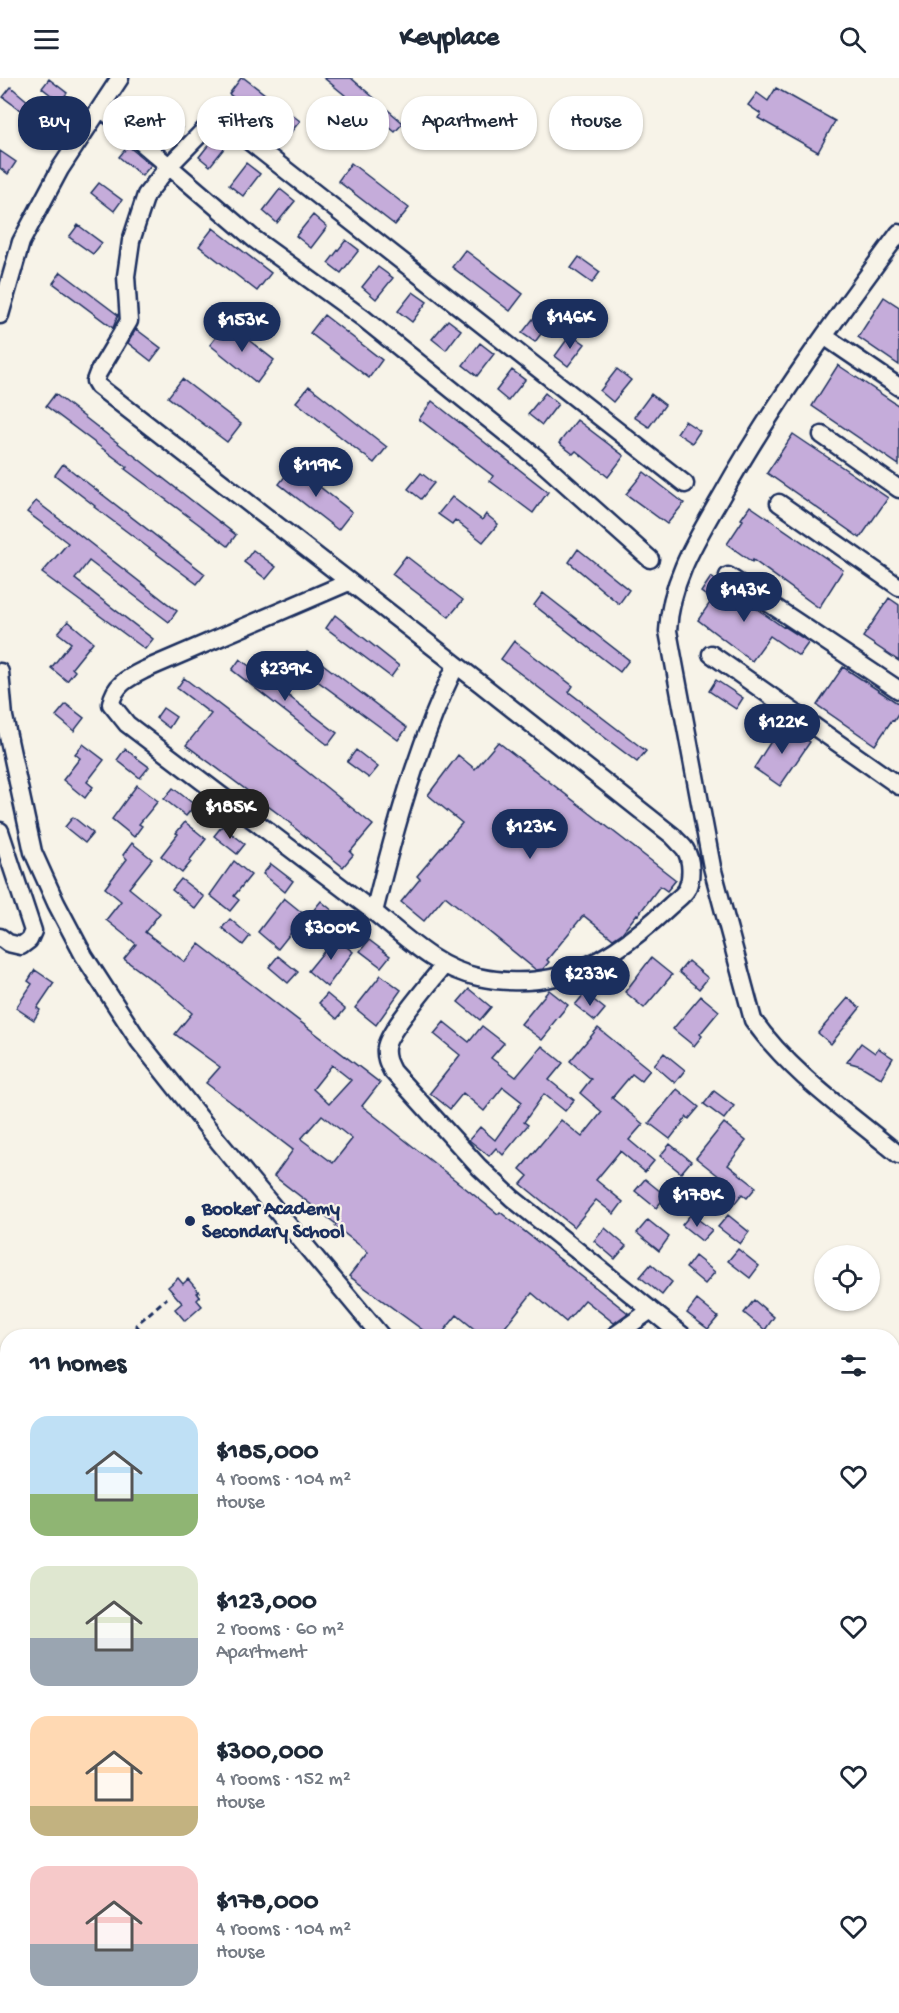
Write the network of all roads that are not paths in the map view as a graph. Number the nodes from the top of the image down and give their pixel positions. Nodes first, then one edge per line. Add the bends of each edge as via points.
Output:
1 (120, 78) edge
2 (101, 108) junction
3 (168, 167) junction
4 (899, 233) edge
5 (0, 315) edge
6 (824, 336) junction
7 (899, 387) edge
8 (822, 435) dead end
9 (685, 484) dead end
10 (899, 489) edge
11 (779, 503) dead end
12 (650, 559) dead end
13 (728, 576) dead end
14 (349, 582) junction
15 (899, 587) edge
16 (711, 654) dead end
17 (456, 665) junction
18 (0, 672) edge
19 (899, 690) edge
20 (899, 786) edge
21 (0, 831) edge
22 (374, 912) junction
23 (0, 937) edge
24 (444, 965) junction
25 (899, 1155) edge
26 (651, 1310) junction
27 (375, 1329) edge
28 (624, 1329) edge
29 (674, 1329) edge

1 - 2 street
2 - 3 street
2 - 5 street via 60,169 21,242
3 - 9 street via 209,125 218,123 240,134
3 - 12 street via 254,239 363,318 476,408
3 - 14 street via 146,195 131,241 126,276 129,321 95,381
4 - 6 street
6 - 7 street
6 - 25 street via 752,444 694,545 675,588 668,631 712,867 753,1020 799,1072
8 - 10 street
11 - 15 street
13 - 19 street
14 - 17 street
14 - 22 street via 144,669 118,687 111,704 127,724
16 - 20 street
17 - 22 street via 437,703
17 - 24 street via 673,836 686,850 691,868 686,891 644,930 578,970 525,981 492,980
18 - 27 street via 4,717 33,852 84,956 139,1041
21 - 23 street via 33,931 21,946
22 - 24 street
24 - 26 street via 386,1045 386,1059 392,1071 495,1183
26 - 28 street
26 - 29 street

